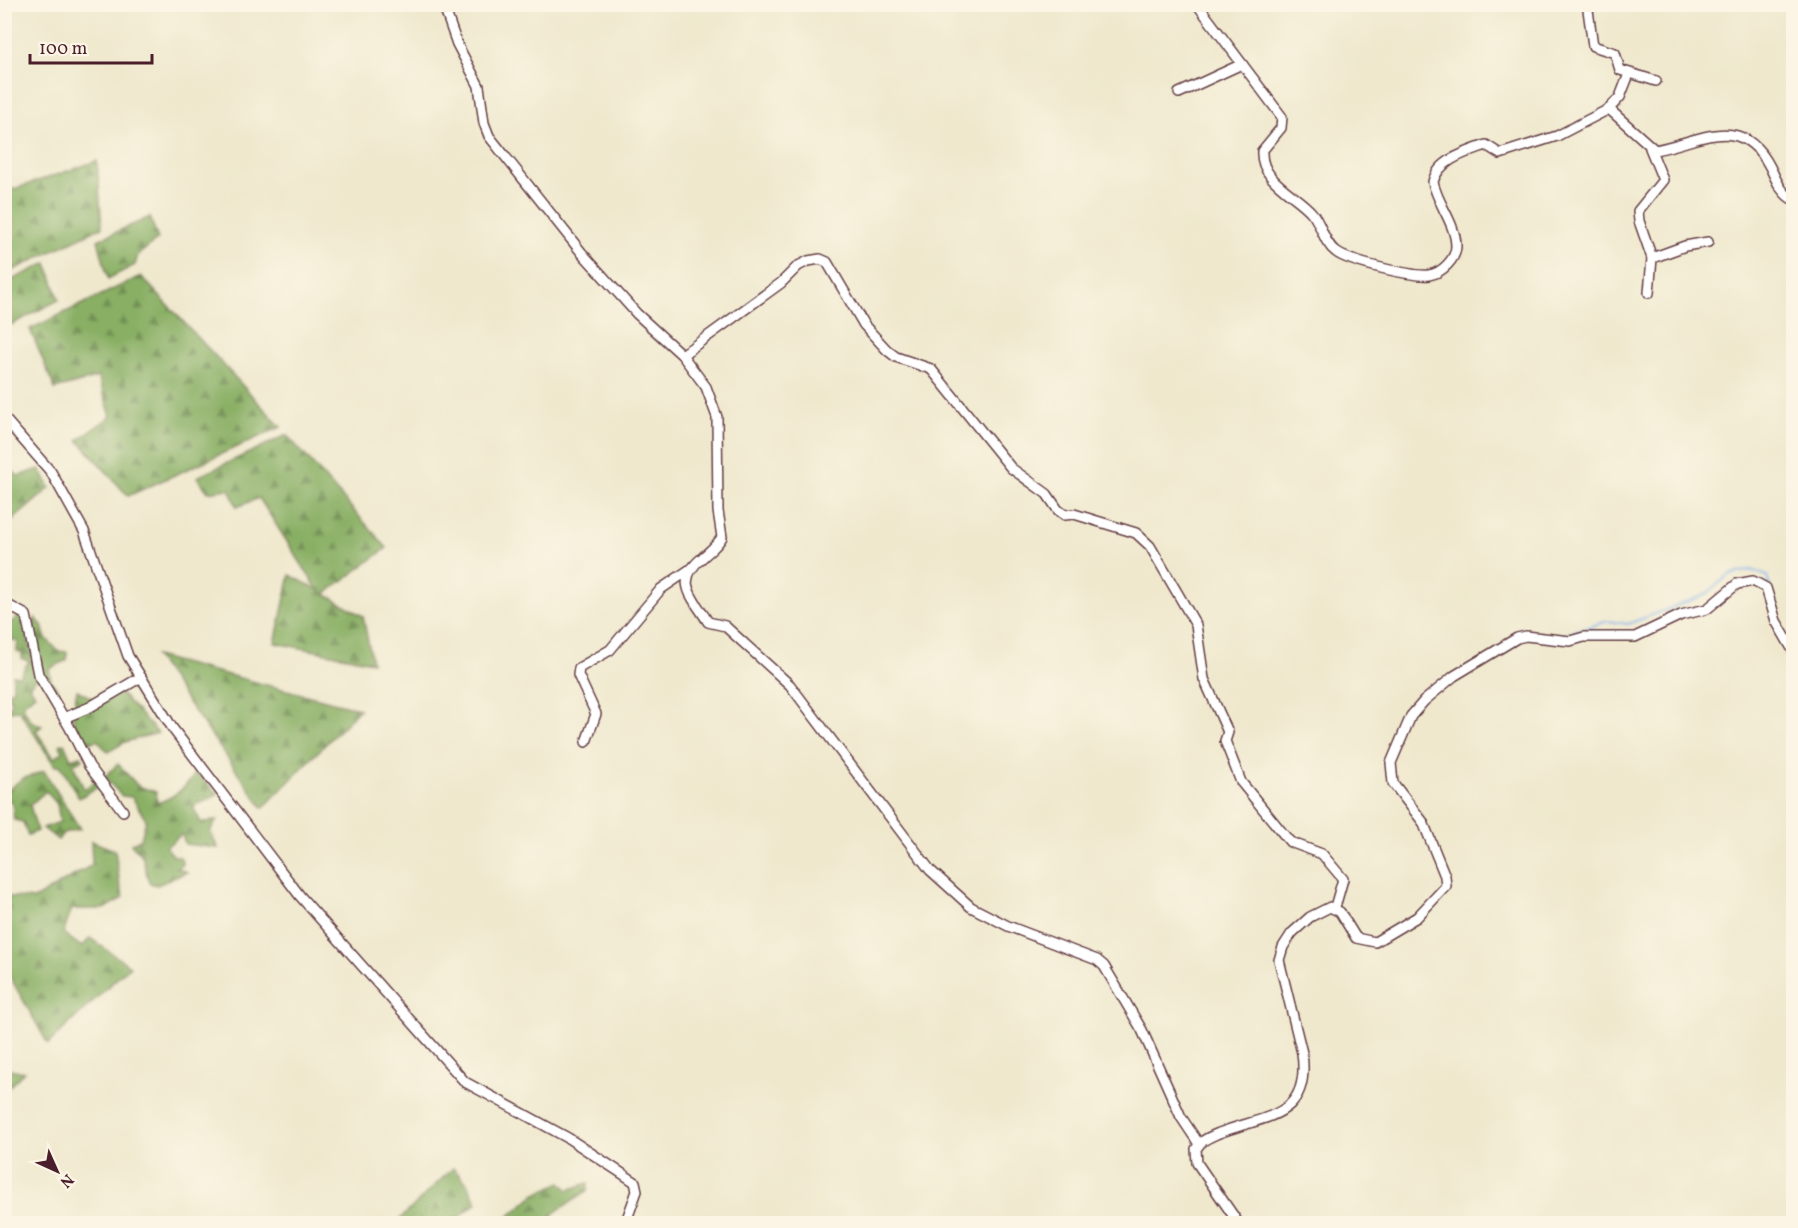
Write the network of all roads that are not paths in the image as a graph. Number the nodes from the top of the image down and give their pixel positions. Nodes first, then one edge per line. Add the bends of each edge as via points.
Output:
1 (442, 4) edge
2 (1197, 4) edge
3 (1588, 10) dead end
4 (1242, 64) junction
5 (1629, 74) junction
6 (1656, 81) dead end
7 (1179, 93) dead end
8 (1609, 109) junction
9 (1650, 148) junction
10 (1794, 200) edge
11 (1708, 242) dead end
12 (1652, 258) junction
13 (1649, 293) dead end
14 (682, 355) junction
15 (4, 418) edge
16 (689, 570) junction
17 (4, 603) edge
18 (1794, 652) edge
19 (141, 677) junction
20 (64, 718) junction
21 (586, 742) dead end
22 (123, 811) dead end
23 (1337, 903) junction
24 (1197, 1141) junction
25 (633, 1224) edge
26 (1239, 1224) edge

1 - 14 street via 479,86 489,136 582,253 637,314
2 - 4 street
3 - 5 street via 1593,46 1615,52 1618,68
4 - 7 street
4 - 8 street via 1283,120 1262,151 1263,162 1275,182 1312,213 1336,252 1419,275 1442,269 1455,252 1452,228 1433,182 1440,168 1486,145 1500,154 1545,140
5 - 6 street
5 - 8 street via 1620,97
8 - 9 street
9 - 10 street via 1658,150 1721,133 1738,135 1765,158 1785,195
9 - 12 street via 1663,180 1639,208 1638,219
11 - 12 street
12 - 13 street
14 - 16 street via 706,387 716,410 722,535
14 - 23 street via 798,266 808,261 827,262 864,325 887,350 931,369 1011,468 1047,494 1058,510 1136,533 1150,546 1196,625 1204,679 1228,732 1225,741 1238,777 1290,842 1318,851 1343,879
15 - 19 street via 51,472 84,531 124,646
16 - 21 street via 666,584 610,650 579,668 578,675 596,714
16 - 24 street via 687,585 708,622 725,626 790,686 930,870 970,907 1104,966 1142,1030 1169,1093
17 - 20 street via 26,615 38,674
18 - 23 street via 1779,628 1766,588 1757,581 1744,581 1707,609 1681,615 1635,637 1584,637 1570,641 1517,638 1430,693 1411,716 1391,763 1390,773 1399,794 1423,822 1446,886 1417,917 1375,942 1356,938
19 - 20 street
19 - 25 street via 181,742 300,896 444,1061 475,1090 568,1138 635,1182 637,1191 628,1216
20 - 22 street via 94,775
23 - 24 street via 1316,913 1293,933 1280,960 1302,1053 1298,1095 1281,1113
24 - 26 street via 1197,1163

